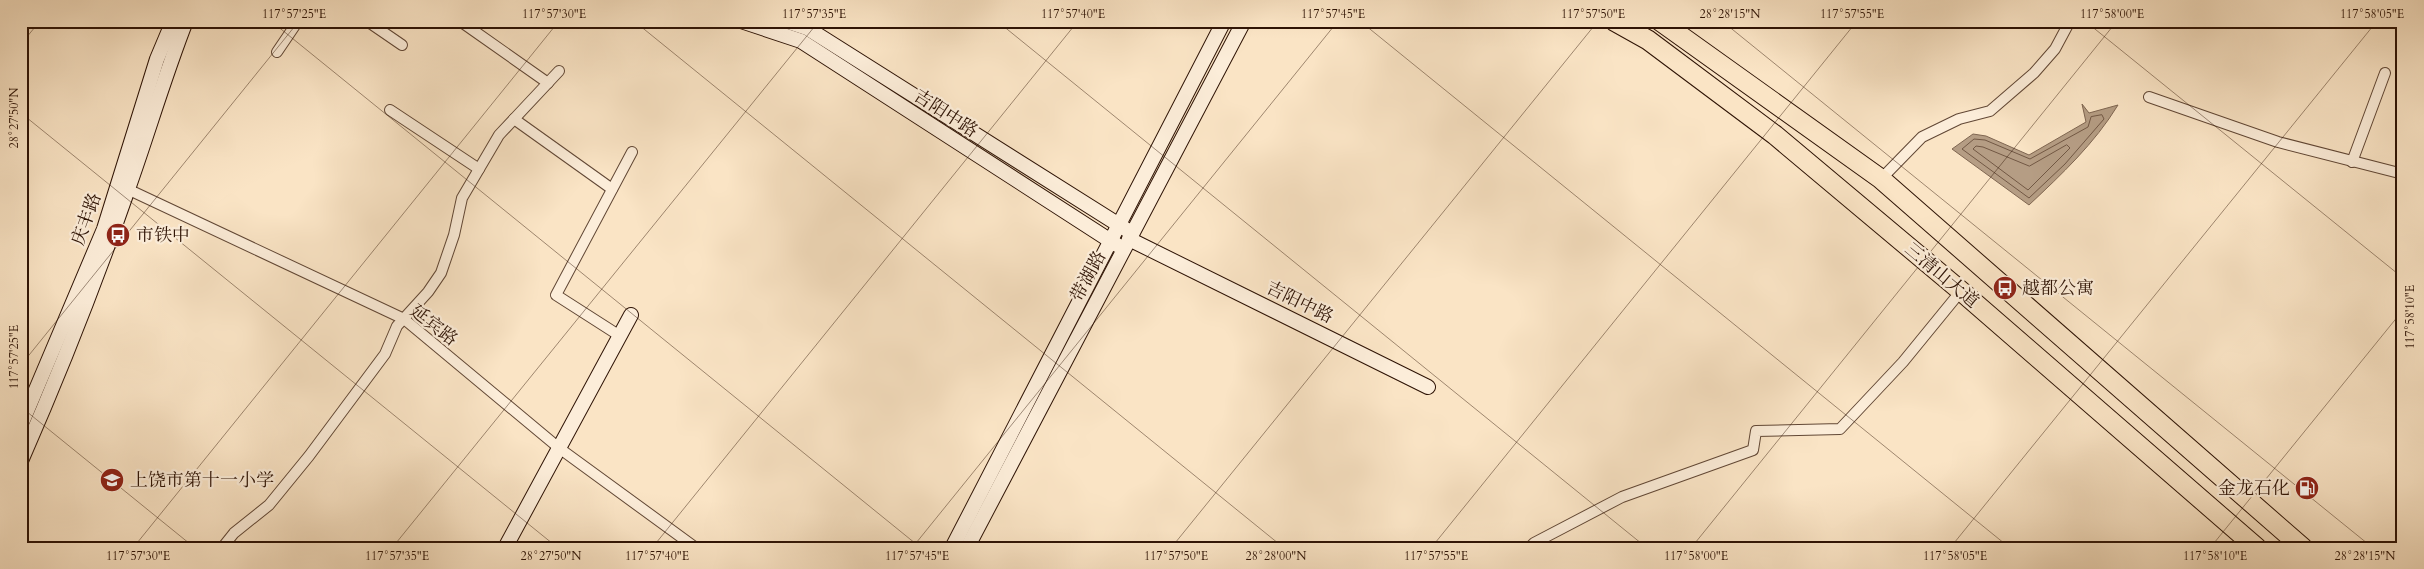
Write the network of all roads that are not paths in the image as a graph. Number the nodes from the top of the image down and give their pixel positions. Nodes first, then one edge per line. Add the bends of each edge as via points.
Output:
1 (173, 21) edge
2 (186, 21) edge
3 (298, 21) edge
4 (367, 21) edge
5 (460, 21) edge
6 (742, 21) edge
7 (786, 21) edge
8 (1224, 21) edge
9 (1244, 21) edge
10 (1614, 21) edge
11 (1660, 21) edge
12 (2070, 21) edge
13 (402, 45) dead end
14 (277, 52) dead end
15 (558, 71) dead end
16 (2385, 74) dead end
17 (548, 83) junction
18 (2149, 97) dead end
19 (390, 110) dead end
20 (514, 119) junction
21 (632, 152) dead end
22 (2352, 162) junction
23 (479, 169) junction
24 (2403, 174) edge
25 (1881, 179) junction
26 (123, 187) junction
27 (612, 189) junction
28 (1119, 226) junction
29 (1128, 240) junction
30 (1110, 242) junction
31 (1961, 291) junction
32 (631, 315) dead end
33 (404, 319) junction
34 (620, 336) junction
35 (1428, 387) dead end
36 (21, 425) edge
37 (559, 448) junction
38 (21, 461) edge
39 (222, 548) edge
40 (506, 548) edge
41 (696, 548) edge
42 (952, 548) edge
43 (968, 548) edge
44 (1529, 548) edge
45 (2257, 548) edge
46 (2303, 548) edge

1 - 26 main road, 庆丰路 via 157,59
2 - 26 main road
3 - 14 street
4 - 13 street
5 - 17 street
6 - 30 main road, 吉阳中路 via 801,41
7 - 28 main road, 吉阳中路 via 807,28
8 - 28 main road, 带湖路
9 - 29 main road, 带湖路
10 - 31 highway, 三清山大道 via 1648,40 1775,135
11 - 25 highway, 三清山大道
12 - 25 street via 2055,49 2034,73 1990,111 1959,119 1922,137
15 - 17 street
16 - 22 street
17 - 20 street
18 - 22 street via 2278,142
19 - 23 street
20 - 23 street via 499,135
20 - 27 street
21 - 27 street
22 - 24 street
23 - 33 street via 462,198 441,272
25 - 46 highway, 三清山大道
26 - 33 street, 延宾路
26 - 36 main road, 庆丰路
26 - 38 main road via 43,411
27 - 34 street via 556,295
28 - 29 main road, 吉阳中路
28 - 30 main road, 带湖路
29 - 30 main road, 吉阳中路
29 - 35 main road, 吉阳中路
29 - 43 main road, 带湖路
30 - 42 main road, 带湖路
31 - 44 street via 1903,362 1840,429 1756,431 1752,450 1622,497
31 - 45 highway, 三清山大道
32 - 34 main road
33 - 37 street, 延宾路
33 - 39 street via 397,326 385,354 309,456 269,504 234,533
34 - 37 main road
37 - 40 main road
37 - 41 street, 延宾路

